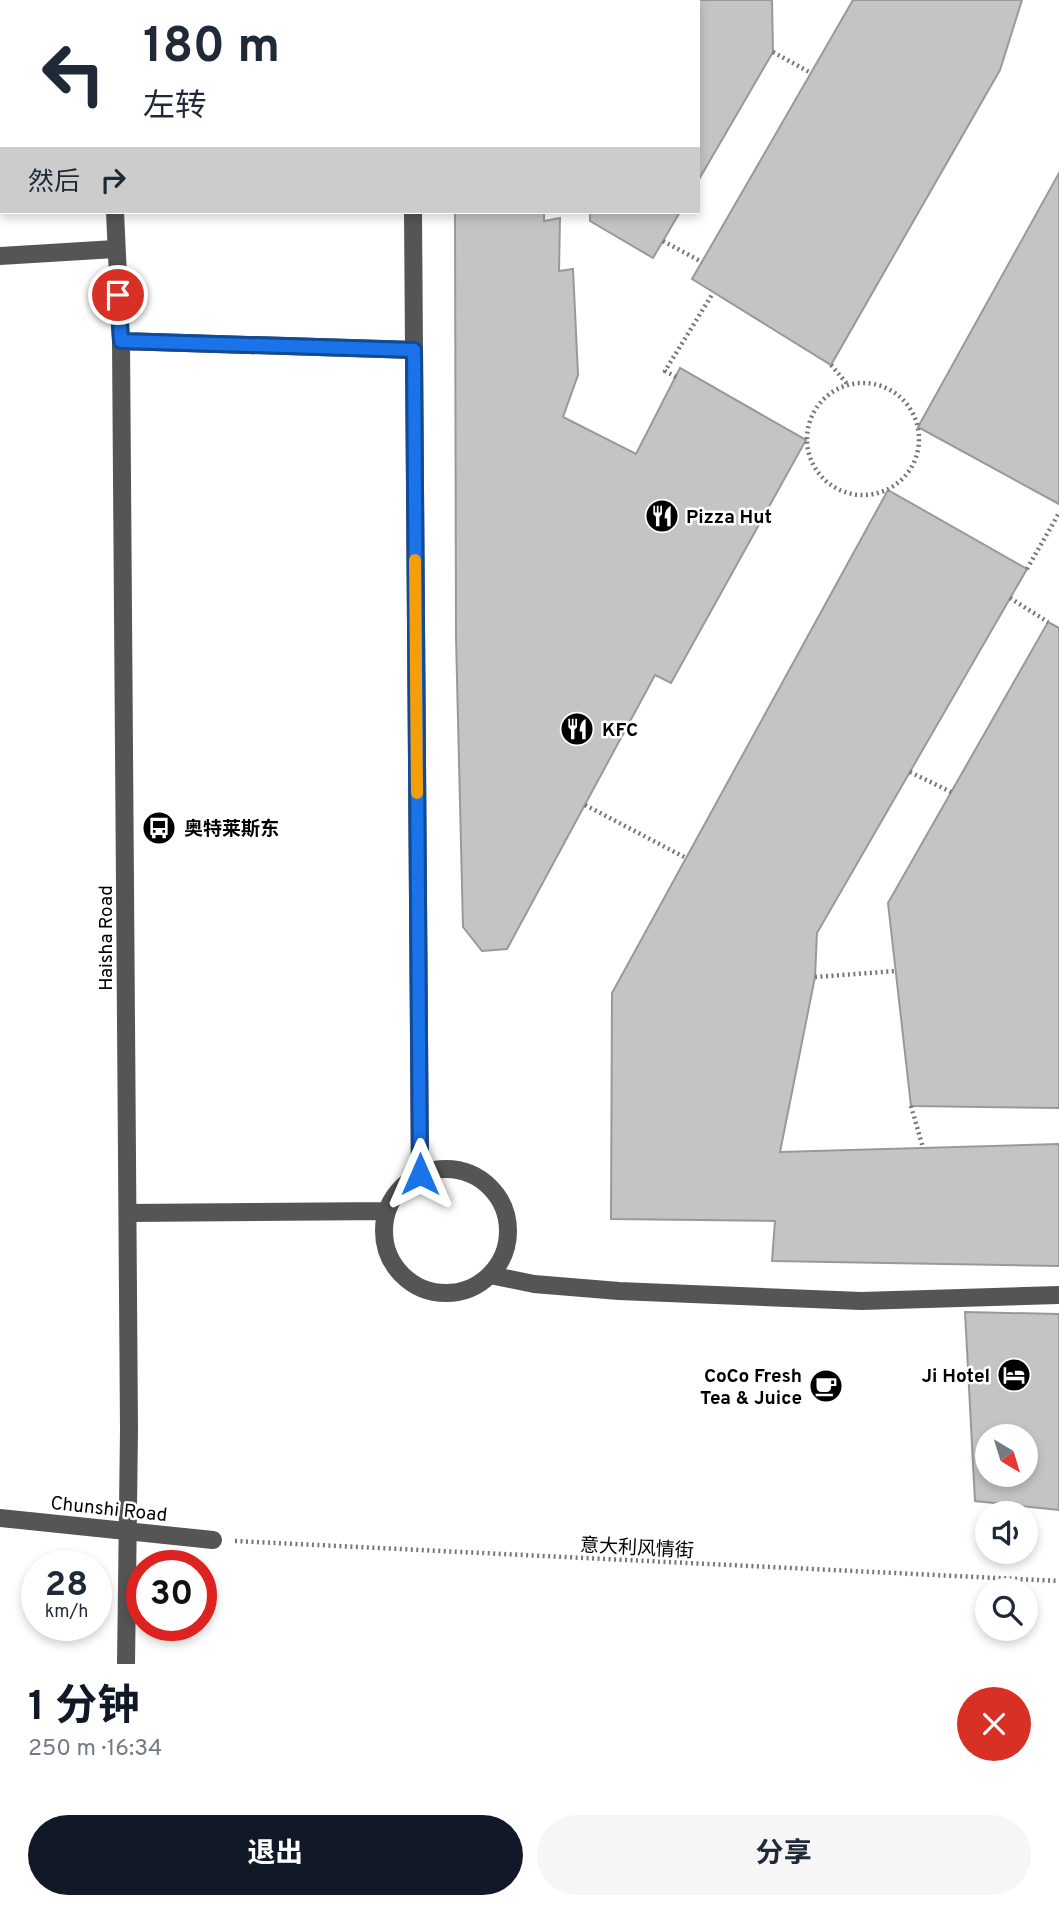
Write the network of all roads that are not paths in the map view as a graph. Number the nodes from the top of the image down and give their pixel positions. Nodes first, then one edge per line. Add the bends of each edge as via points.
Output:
1 (115, 214) edge
2 (413, 214) edge
3 (115, 249) junction
4 (0, 256) edge
5 (121, 341) junction
6 (414, 350) junction
7 (420, 1174) junction
8 (387, 1211) junction
9 (128, 1213) junction
10 (489, 1275) junction
11 (1059, 1295) edge
12 (0, 1518) edge
13 (126, 1530) junction
14 (213, 1540) road end
15 (126, 1664) edge

1 - 3 street, Haisha Road
2 - 6 street
3 - 4 street
3 - 5 street, Haisha Road
5 - 6 street
5 - 9 street, Haisha Road
6 - 7 street
7 - 8 street via 396,1194
7 - 10 street via 438,1168 458,1169 476,1176 503,1203 508,1242
8 - 9 street
8 - 10 street via 383,1227 386,1250 403,1277 418,1287 452,1293
9 - 13 street, Haisha Road
10 - 11 street via 618,1291 861,1301
12 - 13 street, Chunshi Road
13 - 14 street, Chunshi Road
13 - 15 street, Haisha Road

